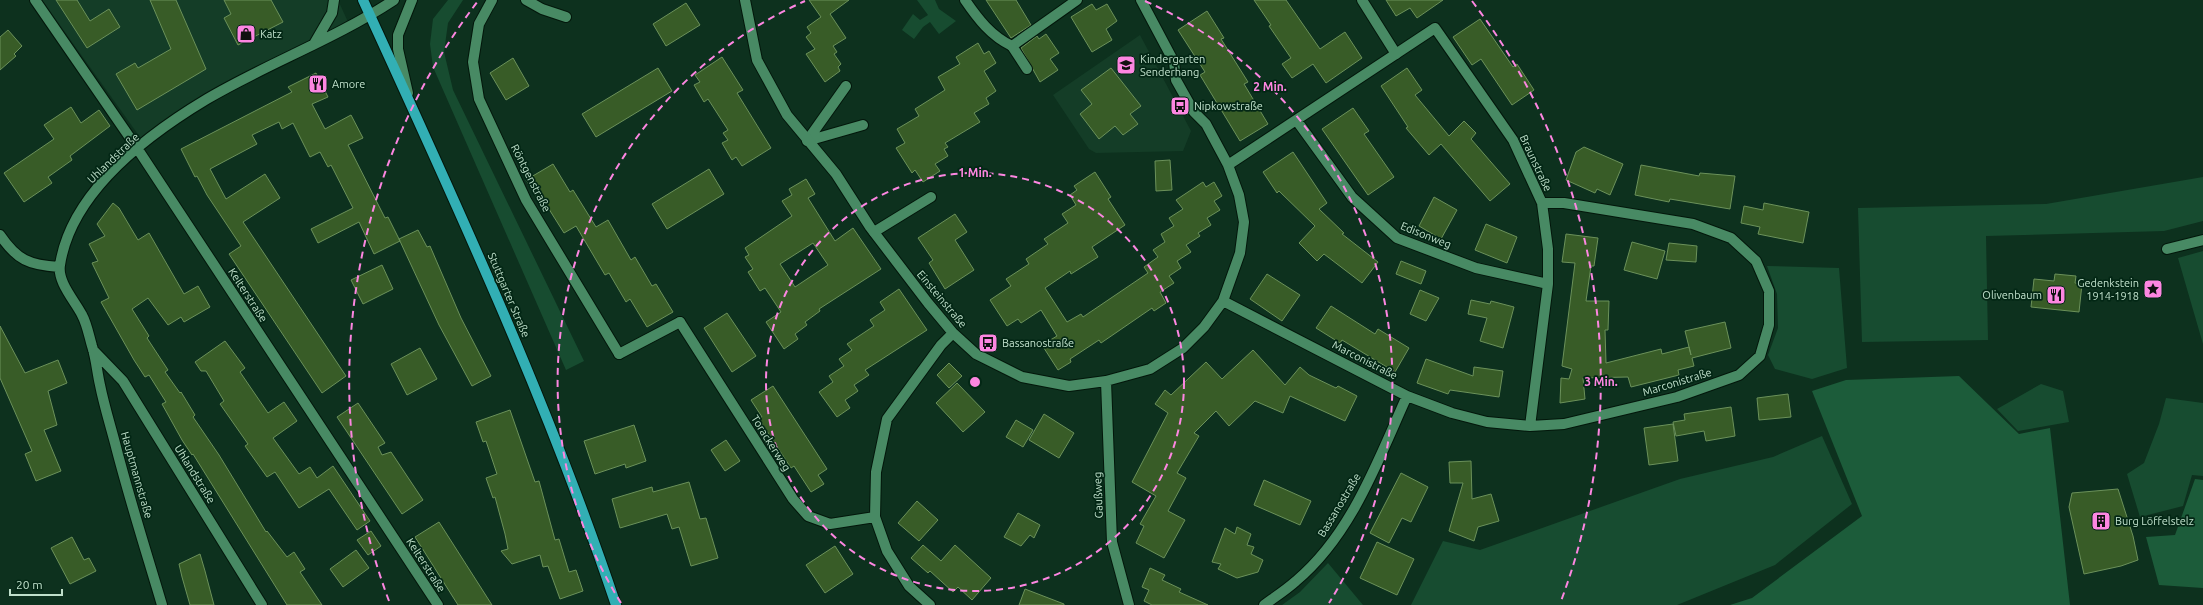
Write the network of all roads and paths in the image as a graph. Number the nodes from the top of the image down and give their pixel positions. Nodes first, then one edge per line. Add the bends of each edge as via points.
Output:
1 (35, 0) edge
2 (334, 0) edge
3 (363, 0) edge
4 (394, 0) edge
5 (412, 0) edge
6 (492, 0) edge
7 (526, 0) edge
8 (744, 0) edge
9 (965, 0) edge
10 (1077, 0) edge
11 (1141, 0) edge
12 (1362, 0) edge
13 (370, 16) junction
14 (566, 17) dead end
15 (314, 44) junction
16 (1012, 46) junction
17 (1396, 54) junction
18 (1027, 69) dead end
19 (846, 86) dead end
20 (410, 103) junction
21 (1298, 121) junction
22 (862, 124) dead end
23 (807, 141) junction
24 (138, 148) junction
25 (1228, 165) junction
26 (931, 197) dead end
27 (1542, 203) junction
28 (874, 232) junction
29 (0, 235) edge
30 (2203, 240) edge
31 (2168, 249) dead end
32 (59, 268) junction
33 (1548, 284) junction
34 (1223, 301) junction
35 (680, 322) joint
36 (953, 333) junction
37 (93, 350) junction
38 (1106, 381) junction
39 (1407, 396) junction
40 (1530, 426) junction
41 (875, 517) junction
42 (162, 605) edge
43 (262, 605) edge
44 (438, 605) edge
45 (616, 605) edge
46 (930, 605) edge
47 (1129, 605) edge
48 (1264, 605) edge

1 - 24 street, Kelterstraße
2 - 15 street via 332,13
3 - 13 main road, Stuttgarter Straße
4 - 13 street, Uhlandstraße
5 - 20 street via 398,35
6 - 35 street, Röntgenstraße via 479,24 473,62 479,99 526,200 619,354
7 - 14 street via 542,9
8 - 23 street, Einsteinstraße via 757,60 787,115
9 - 16 street via 983,24 1000,40
10 - 16 street
11 - 25 street, Einsteinstraße via 1174,62 1176,80 1194,112 1206,124
12 - 17 street
13 - 15 street, Uhlandstraße
13 - 20 main road, Stuttgarter Straße
15 - 24 street, Uhlandstraße via 207,99
16 - 18 street
17 - 21 street
17 - 27 street, Braunstraße via 1435,28 1513,140
19 - 23 street
20 - 45 main road, Stuttgarter Straße via 474,243 548,422
21 - 25 street
21 - 33 street, Edisonweg via 1352,197 1397,238 1476,268
22 - 23 street
23 - 28 street, Einsteinstraße via 836,174
24 - 32 street, Uhlandstraße via 100,184 79,212 66,238
24 - 44 street, Kelterstraße
25 - 34 street, Einsteinstraße via 1239,196 1244,222 1240,253
26 - 28 street
27 - 33 street, Braunstraße via 1548,249
27 - 40 street, Marconistraße via 1564,203 1693,224 1731,238 1756,261 1769,291 1769,325 1760,356 1739,375 1677,397 1564,424
28 - 36 street, Einsteinstraße
29 - 32 street via 12,252 25,261
30 - 31 street
32 - 37 street, Uhlandstraße via 62,281 83,317
33 - 40 street, Braunstraße
34 - 38 street, Einsteinstraße via 1204,327 1183,348 1150,369
34 - 39 street, Marconistraße
35 - 41 street, Torackerweg via 793,499 808,516 830,524
36 - 38 street, Einsteinstraße via 976,354 1022,377 1069,386
36 - 41 street via 941,345 887,419 876,472
37 - 42 street, Hauptmannstraße via 121,468
37 - 43 street, Uhlandstraße via 123,381
38 - 47 street, Gaußweg via 1112,542
39 - 40 street, Marconistraße via 1487,422
39 - 48 street, Bassanostraße via 1364,490 1333,542 1297,581
41 - 46 street via 887,551 909,586

